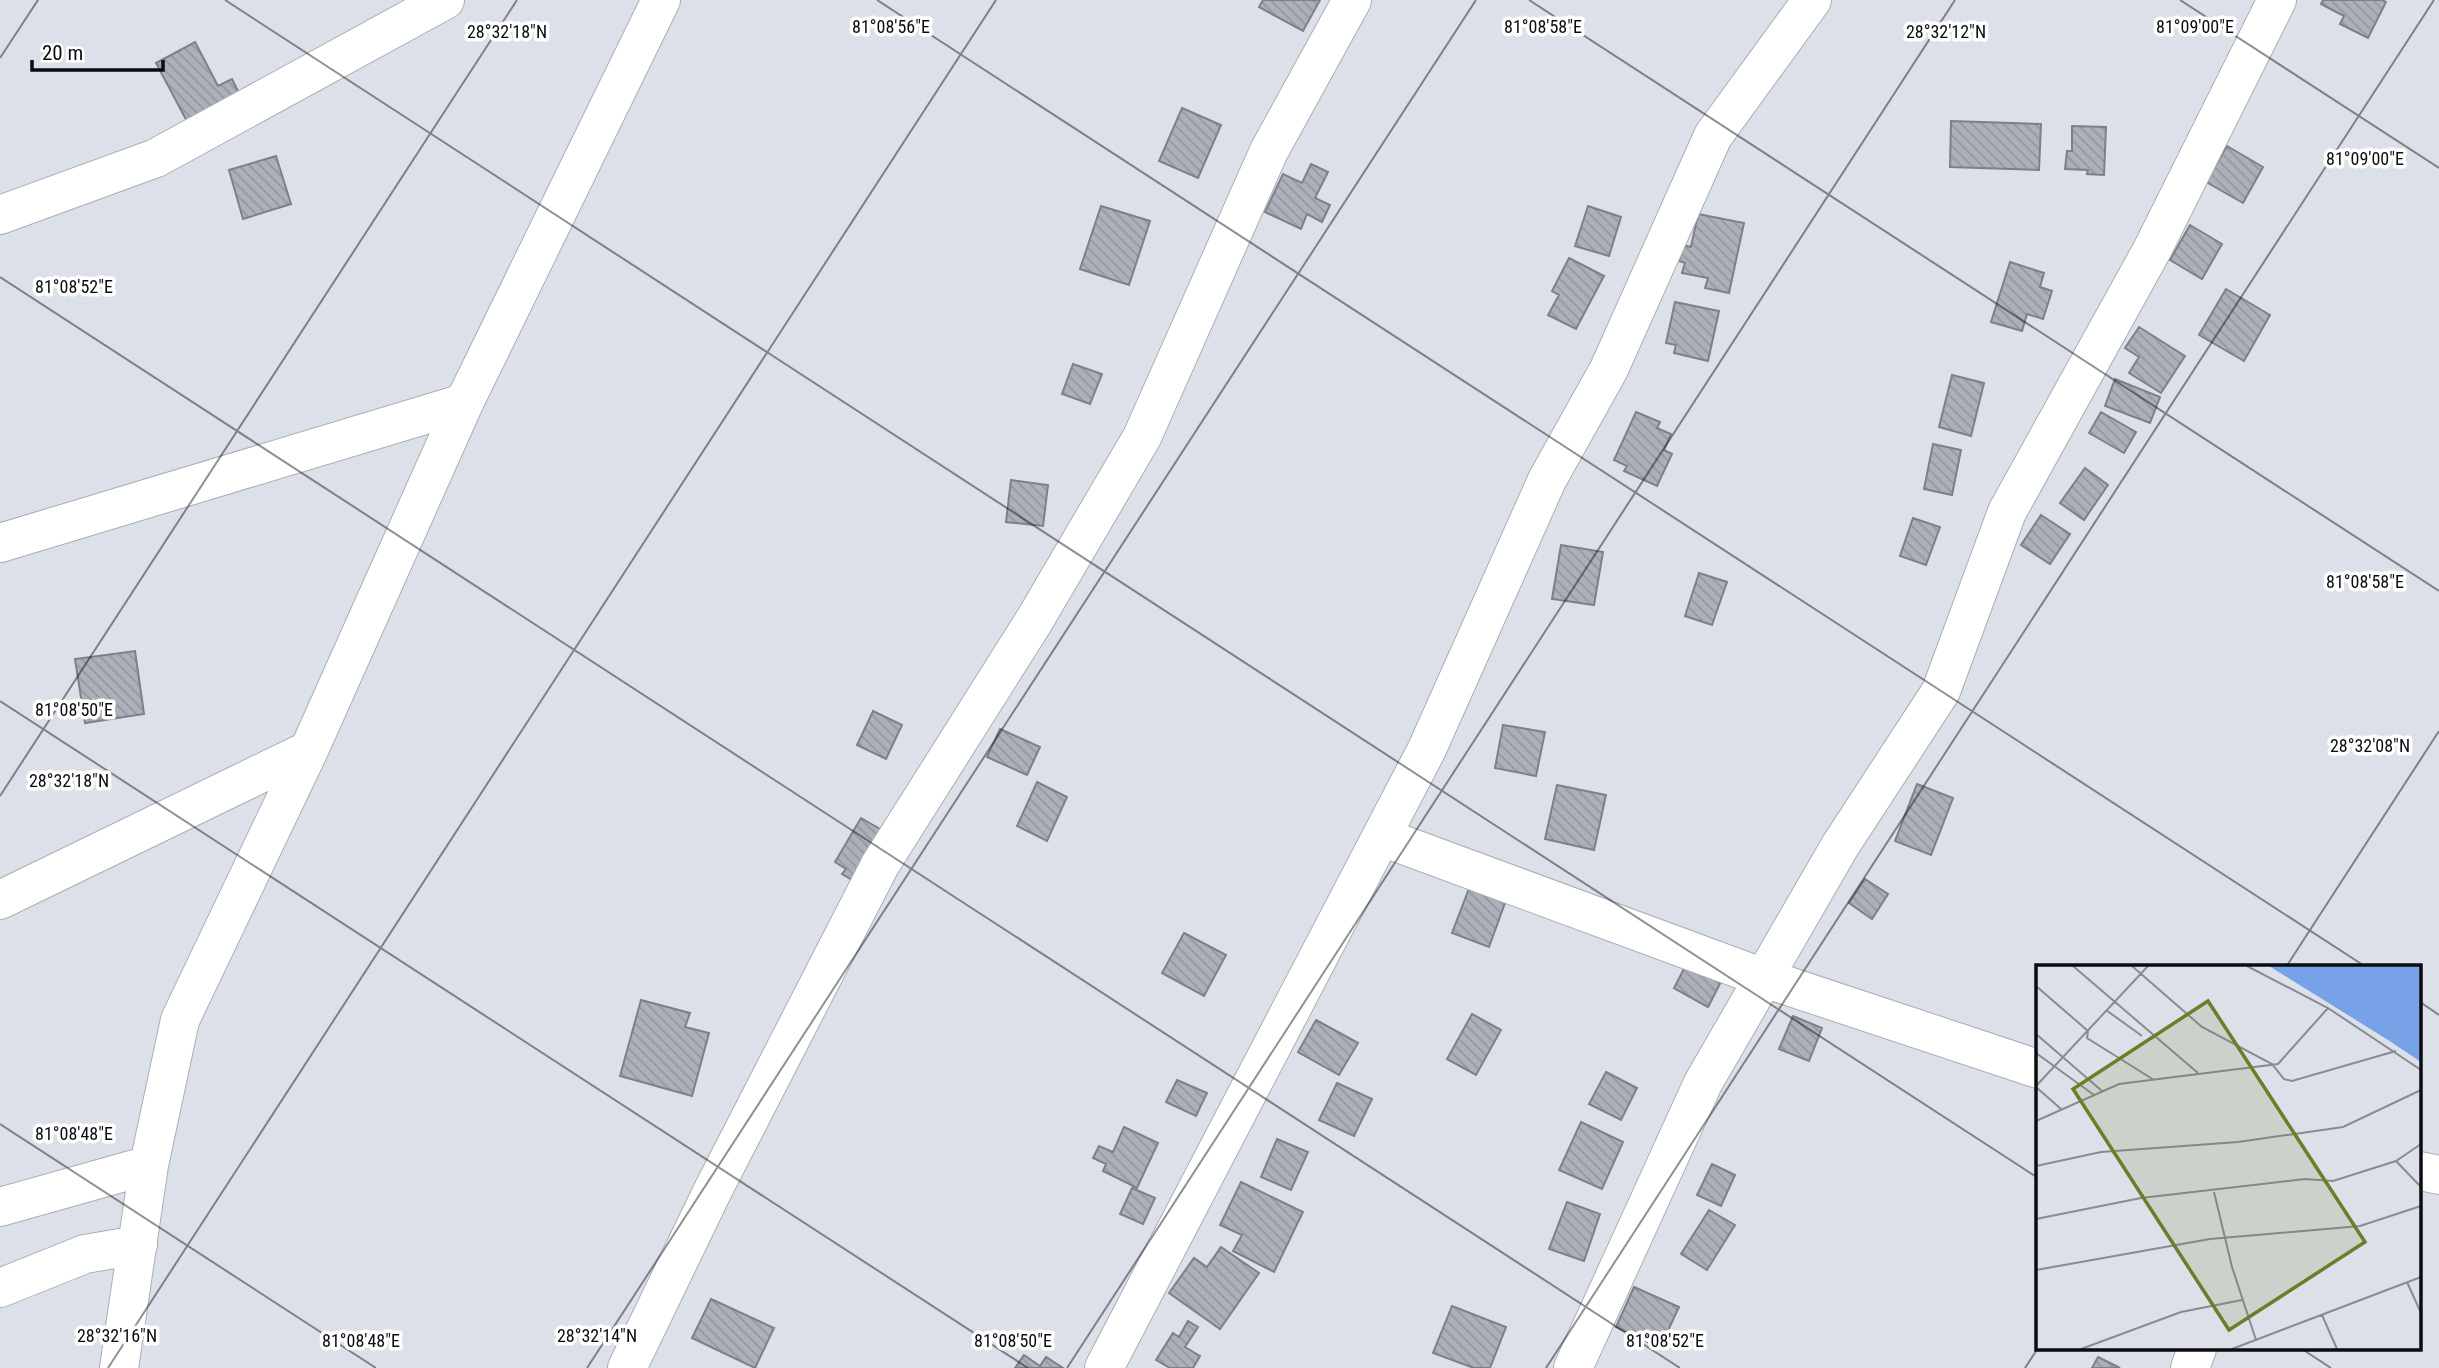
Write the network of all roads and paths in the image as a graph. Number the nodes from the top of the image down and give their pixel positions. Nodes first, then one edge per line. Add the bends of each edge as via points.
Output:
1 (445, 0) edge
2 (661, 0) edge
3 (1352, 0) edge
4 (1812, 0) edge
5 (2277, 0) edge
6 (0, 215) edge
7 (464, 403) junction
8 (0, 542) edge
9 (309, 750) junction
10 (1382, 837) junction
11 (0, 900) edge
12 (1764, 978) junction
13 (2036, 1068) edge
14 (149, 1165) junction
15 (0, 1207) edge
16 (138, 1245) junction
17 (0, 1289) edge
18 (2197, 1350) edge
19 (119, 1368) edge
20 (626, 1368) edge
21 (1104, 1368) edge
22 (1573, 1368) edge
23 (2190, 1368) edge

1 - 6 street via 156,158
2 - 7 street
3 - 20 street via 1269,151 1142,437 1034,621 880,866
4 - 10 street via 1713,136 1609,369 1546,480 1427,750
5 - 12 street via 2152,250 2007,512 1941,691 1840,846
7 - 8 street
7 - 9 street
9 - 11 street
9 - 14 street via 180,1020
10 - 12 street
10 - 21 street
12 - 13 street
12 - 22 street via 1703,1083
14 - 15 street
14 - 16 street
16 - 17 street via 85,1254
16 - 19 street
18 - 23 street

